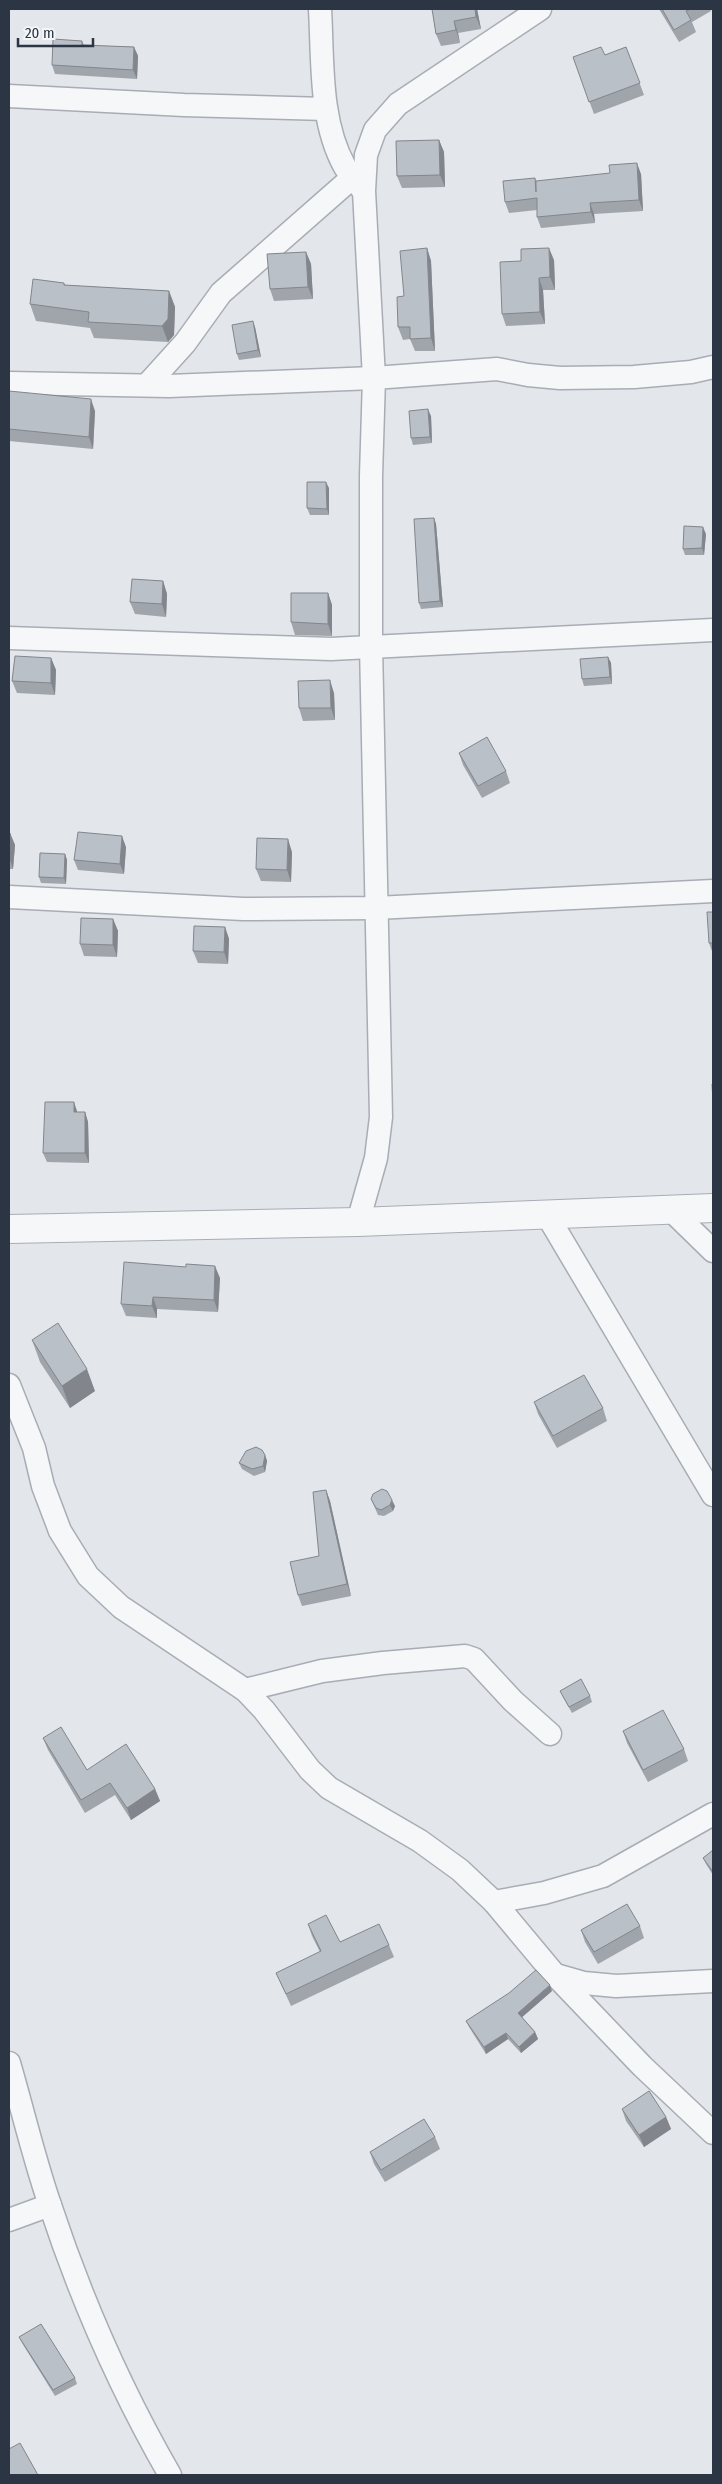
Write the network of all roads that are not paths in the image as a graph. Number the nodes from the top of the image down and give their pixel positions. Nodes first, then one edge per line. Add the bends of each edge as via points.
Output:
1 (320, 9) edge
2 (540, 9) edge
3 (9, 96) edge
4 (326, 109) junction
5 (358, 184) junction
6 (713, 367) edge
7 (374, 378) junction
8 (9, 383) edge
9 (147, 385) junction
10 (713, 630) edge
11 (9, 638) edge
12 (371, 645) junction
13 (713, 891) edge
14 (9, 897) edge
15 (376, 908) junction
16 (713, 1208) edge
17 (671, 1210) junction
18 (547, 1215) junction
19 (358, 1222) junction
20 (9, 1229) edge
21 (713, 1251) edge
22 (9, 1385) edge
23 (713, 1495) edge
24 (244, 1690) junction
25 (550, 1734) dead end
26 (713, 1814) edge
27 (494, 1902) junction
28 (555, 1975) junction
29 (713, 1981) edge
30 (9, 2063) edge
31 (713, 2133) edge
32 (50, 2205) junction
33 (9, 2220) edge
34 (170, 2475) edge

1 - 4 street
2 - 5 street via 398,104 374,130
3 - 4 street
4 - 5 street via 331,134 346,168
5 - 7 street
5 - 9 street via 221,293 184,343
6 - 7 street via 634,377 560,378 528,376 497,369
7 - 9 street
7 - 12 street
8 - 9 street
10 - 12 street
11 - 12 street via 331,649
12 - 15 street
13 - 15 street
14 - 15 street via 243,909
15 - 19 street via 381,1118 376,1158
16 - 17 street
17 - 18 street
17 - 21 street
18 - 19 street
18 - 23 street
19 - 20 street
22 - 24 street via 34,1448 43,1486 60,1532 88,1576 121,1607
24 - 25 street via 322,1671 465,1656 474,1659 513,1701
24 - 27 street via 264,1710 310,1770 329,1788 420,1841 460,1870
26 - 27 street via 603,1876 544,1893
27 - 28 street
28 - 29 street via 584,1983 616,1986
28 - 31 street via 642,2066
30 - 32 street
32 - 33 street
32 - 34 street via 130,2403

